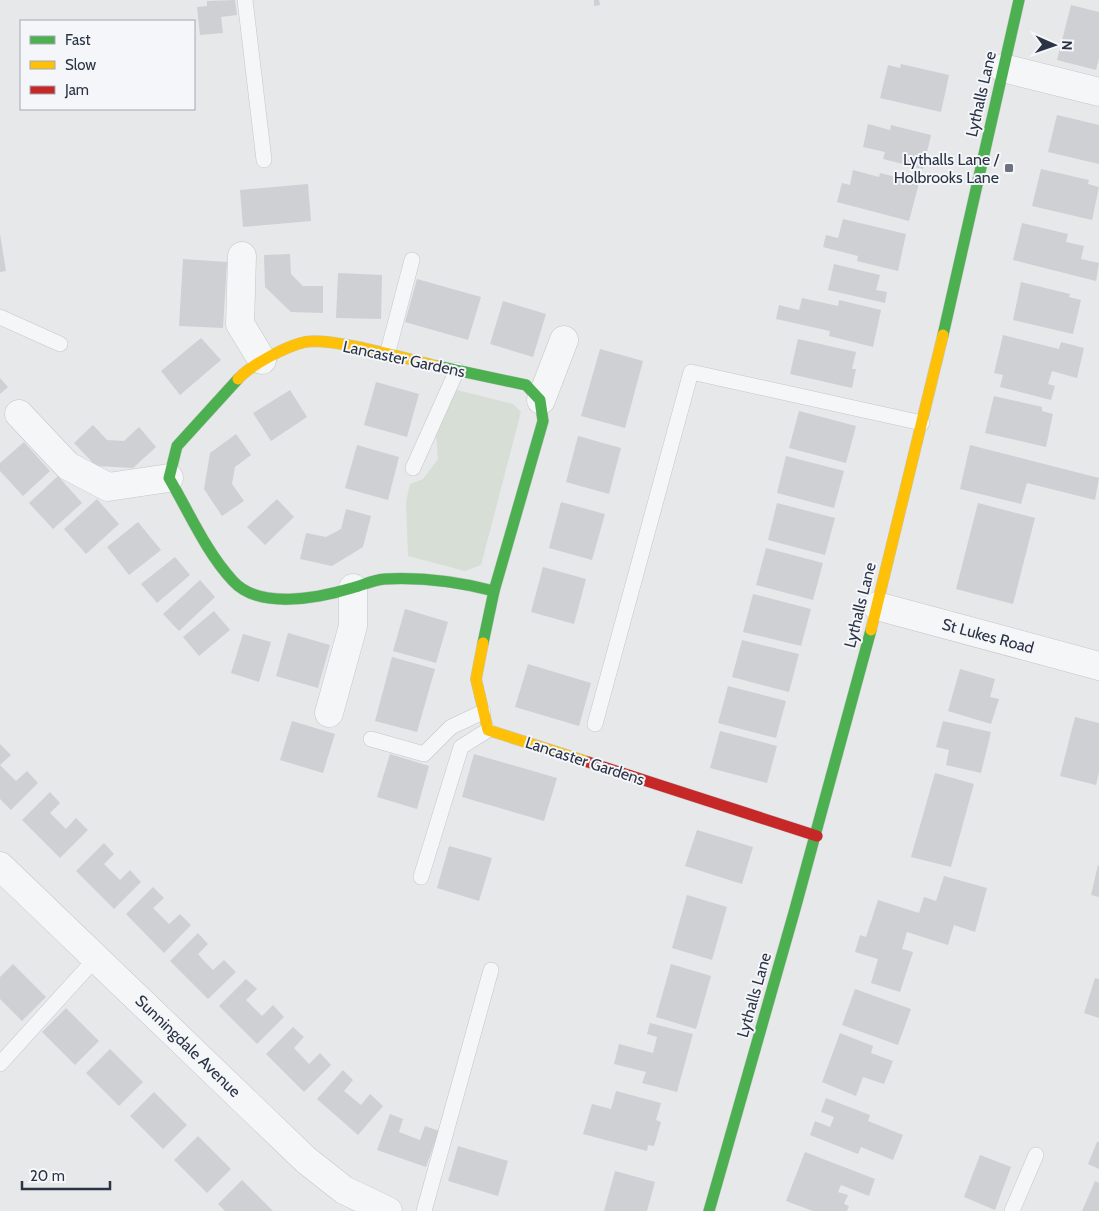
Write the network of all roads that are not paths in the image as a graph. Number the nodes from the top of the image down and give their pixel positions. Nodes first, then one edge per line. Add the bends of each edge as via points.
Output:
1 (245, 0) edge
2 (1019, 0) edge
3 (1003, 68) junction
4 (1099, 92) edge
5 (264, 160) dead end
6 (242, 256) dead end
7 (412, 260) dead end
8 (0, 317) edge
9 (564, 340) dead end
10 (60, 344) dead end
11 (387, 355) junction
12 (262, 360) junction
13 (457, 370) junction
14 (541, 400) junction
15 (19, 414) dead end
16 (922, 423) junction
17 (413, 468) dead end
18 (169, 478) junction
19 (353, 588) junction
20 (494, 591) junction
21 (877, 606) junction
22 (1099, 666) edge
23 (484, 712) junction
24 (330, 713) dead end
25 (595, 724) dead end
26 (488, 730) junction
27 (371, 739) dead end
28 (817, 836) junction
29 (0, 866) edge
30 (421, 877) dead end
31 (96, 958) junction
32 (491, 970) dead end
33 (0, 1064) edge
34 (1036, 1155) dead end
35 (388, 1211) edge
36 (424, 1211) edge
37 (709, 1211) edge
38 (1012, 1211) edge

1 - 5 lane
2 - 3 street, Lythalls Lane
3 - 4 street
3 - 16 street, Lythalls Lane
6 - 12 street via 240,324
7 - 11 lane
8 - 10 lane
9 - 14 street
11 - 12 street, Lancaster Gardens via 332,343 305,342
11 - 13 street, Lancaster Gardens
12 - 18 street, Lancaster Gardens via 245,371 177,446
13 - 14 street, Lancaster Gardens via 526,385
13 - 17 lane
14 - 20 street via 542,421
15 - 18 street via 68,466 108,487
16 - 21 street, Lythalls Lane
16 - 25 lane via 692,372
18 - 19 street via 214,556 234,583 263,599 300,599
19 - 20 street via 368,581 424,579 468,584
19 - 24 street via 353,626
20 - 23 street via 476,679
21 - 22 street, St Lukes Road
21 - 28 street, Lythalls Lane
23 - 26 street
23 - 27 lane via 451,726 424,754
26 - 28 street, Lancaster Gardens
26 - 30 lane via 461,747
28 - 37 street, Lythalls Lane
29 - 31 street, Sunningdale Avenue
31 - 33 lane
31 - 35 street, Sunningdale Avenue via 306,1160 344,1190
32 - 36 lane
34 - 38 lane

